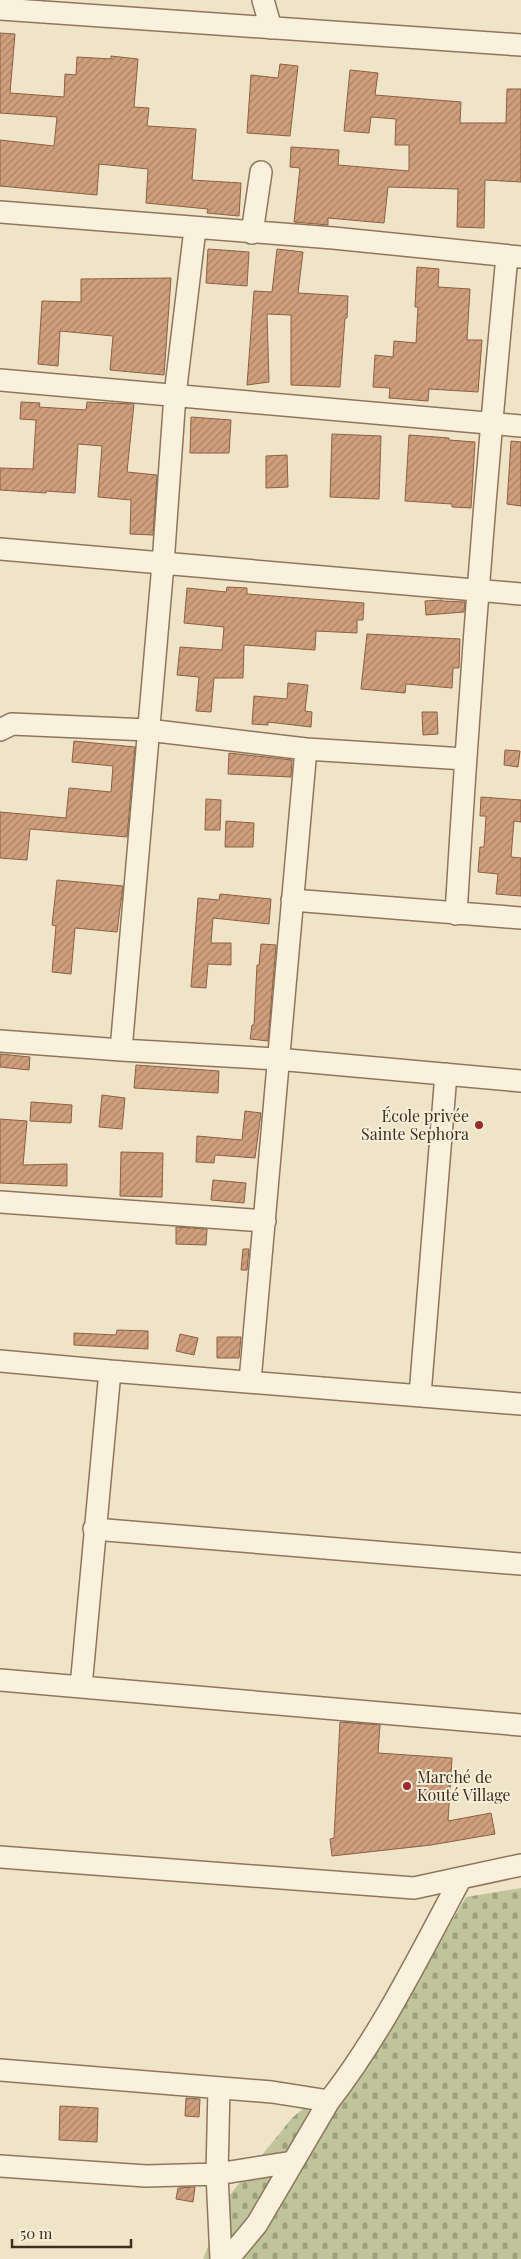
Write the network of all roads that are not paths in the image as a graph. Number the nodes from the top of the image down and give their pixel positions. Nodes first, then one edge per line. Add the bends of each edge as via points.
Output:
1 (263, 0) edge
2 (0, 9) edge
3 (272, 28) junction
4 (521, 45) edge
5 (261, 172) dead end
6 (0, 212) edge
7 (195, 229) junction
8 (252, 233) junction
9 (514, 257) edge
10 (0, 380) edge
11 (175, 394) junction
12 (491, 424) junction
13 (521, 426) edge
14 (0, 549) edge
15 (163, 564) junction
16 (478, 590) junction
17 (521, 594) edge
18 (4, 724) edge
19 (148, 730) junction
20 (306, 749) junction
21 (465, 759) junction
22 (292, 900) junction
23 (456, 914) junction
24 (521, 918) edge
25 (0, 1040) edge
26 (121, 1050) junction
27 (277, 1059) junction
28 (446, 1074) junction
29 (521, 1081) edge
30 (0, 1202) edge
31 (265, 1221) junction
32 (0, 1360) edge
33 (110, 1371) junction
34 (250, 1381) junction
35 (420, 1395) junction
36 (521, 1404) edge
37 (94, 1529) junction
38 (521, 1564) edge
39 (0, 1680) edge
40 (81, 1687) junction
41 (521, 1725) edge
42 (0, 1857) edge
43 (521, 1865) edge
44 (460, 1878) junction
45 (0, 2070) edge
46 (219, 2088) junction
47 (329, 2102) junction
48 (293, 2162) junction
49 (0, 2166) edge
50 (217, 2174) junction
51 (221, 2259) edge
52 (228, 2259) edge

1 - 3 street
2 - 3 street
3 - 4 street
5 - 8 street
6 - 7 street
7 - 8 street
7 - 11 street
8 - 9 street via 334,238
9 - 12 street
10 - 11 street
11 - 12 street
11 - 15 street
12 - 13 street
12 - 16 street
14 - 15 street
15 - 16 street
15 - 19 street
16 - 17 street
16 - 21 street
18 - 19 street
19 - 20 street
19 - 26 street
20 - 21 street
20 - 22 street
21 - 23 street
22 - 23 street
22 - 27 street
23 - 24 street
25 - 26 street
26 - 27 street
27 - 28 street
27 - 31 street
28 - 29 street
28 - 35 street
30 - 31 street
31 - 34 street
32 - 33 street
33 - 34 street
33 - 37 street
34 - 35 street
35 - 36 street
37 - 38 street
37 - 40 street
39 - 40 street
40 - 41 street
42 - 44 street via 396,1888 414,1888
43 - 44 street
44 - 47 street via 370,2043
45 - 46 street
46 - 47 street via 272,2092
46 - 50 street
47 - 48 street
48 - 50 street
48 - 52 street via 257,2224
49 - 50 street via 146,2176
50 - 51 street

